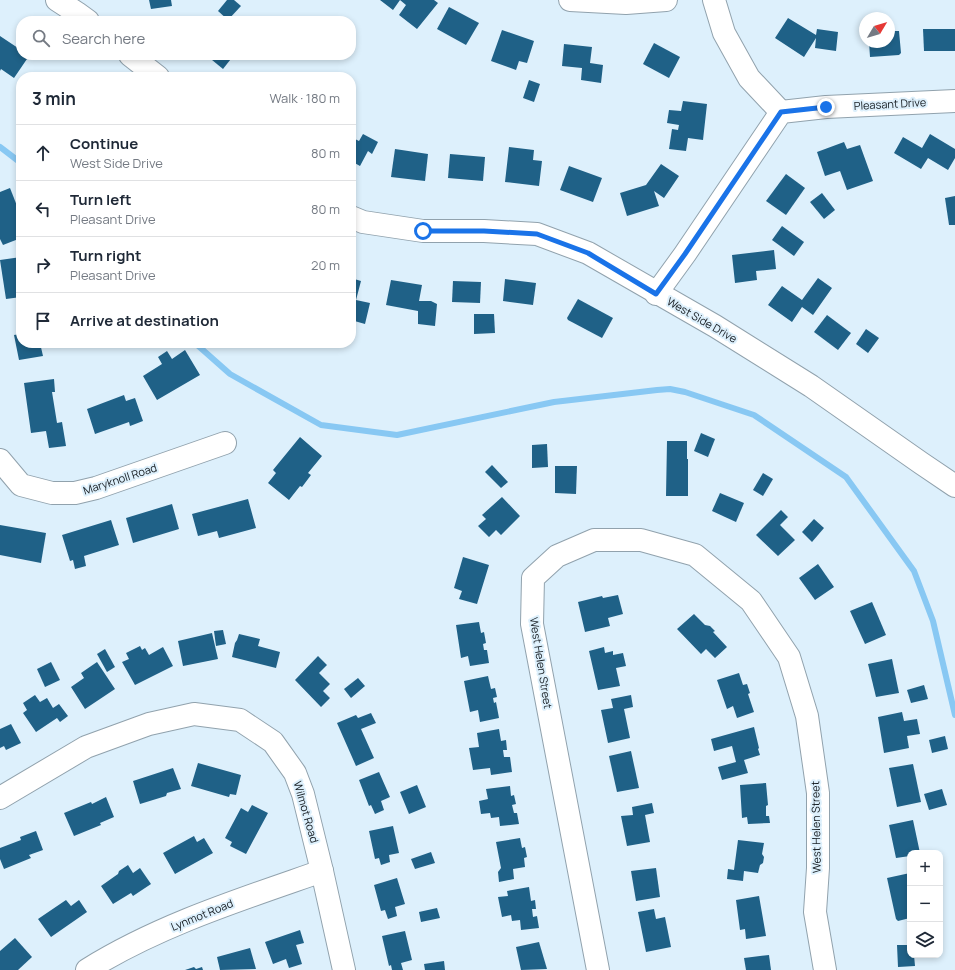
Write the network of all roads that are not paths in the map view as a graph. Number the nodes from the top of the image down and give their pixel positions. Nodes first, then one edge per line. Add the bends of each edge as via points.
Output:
1 (57, 0) edge
2 (570, 0) edge
3 (666, 0) edge
4 (714, 0) edge
5 (84, 11) edge
6 (136, 60) edge
7 (152, 72) edge
8 (955, 101) edge
9 (781, 112) junction
10 (356, 219) edge
11 (656, 294) junction
12 (225, 443) dead end
13 (0, 460) edge
14 (955, 486) edge
15 (0, 798) edge
16 (322, 871) junction
17 (87, 970) edge
18 (344, 970) edge
19 (598, 970) edge
20 (825, 970) edge

1 - 5 street
2 - 3 street via 626,3
4 - 9 street via 724,33 750,78
6 - 7 street
8 - 9 street, Pleasant Drive via 826,107
9 - 11 street
10 - 11 street, West Side Drive via 423,231 537,234 588,253
11 - 14 street, West Side Drive via 715,326 811,386
12 - 13 street, Maryknoll Road via 75,493 52,493 21,486
15 - 16 street, Wilmot Road via 86,747 149,724 194,714 240,720 273,742 295,773 303,794
16 - 17 street, Lynmot Road via 153,935
16 - 18 street, Wilmot Road
19 - 20 street, West Helen Street via 532,624 533,578 557,556 594,540 641,540 695,555 751,601 789,657 808,716 818,793 816,912

